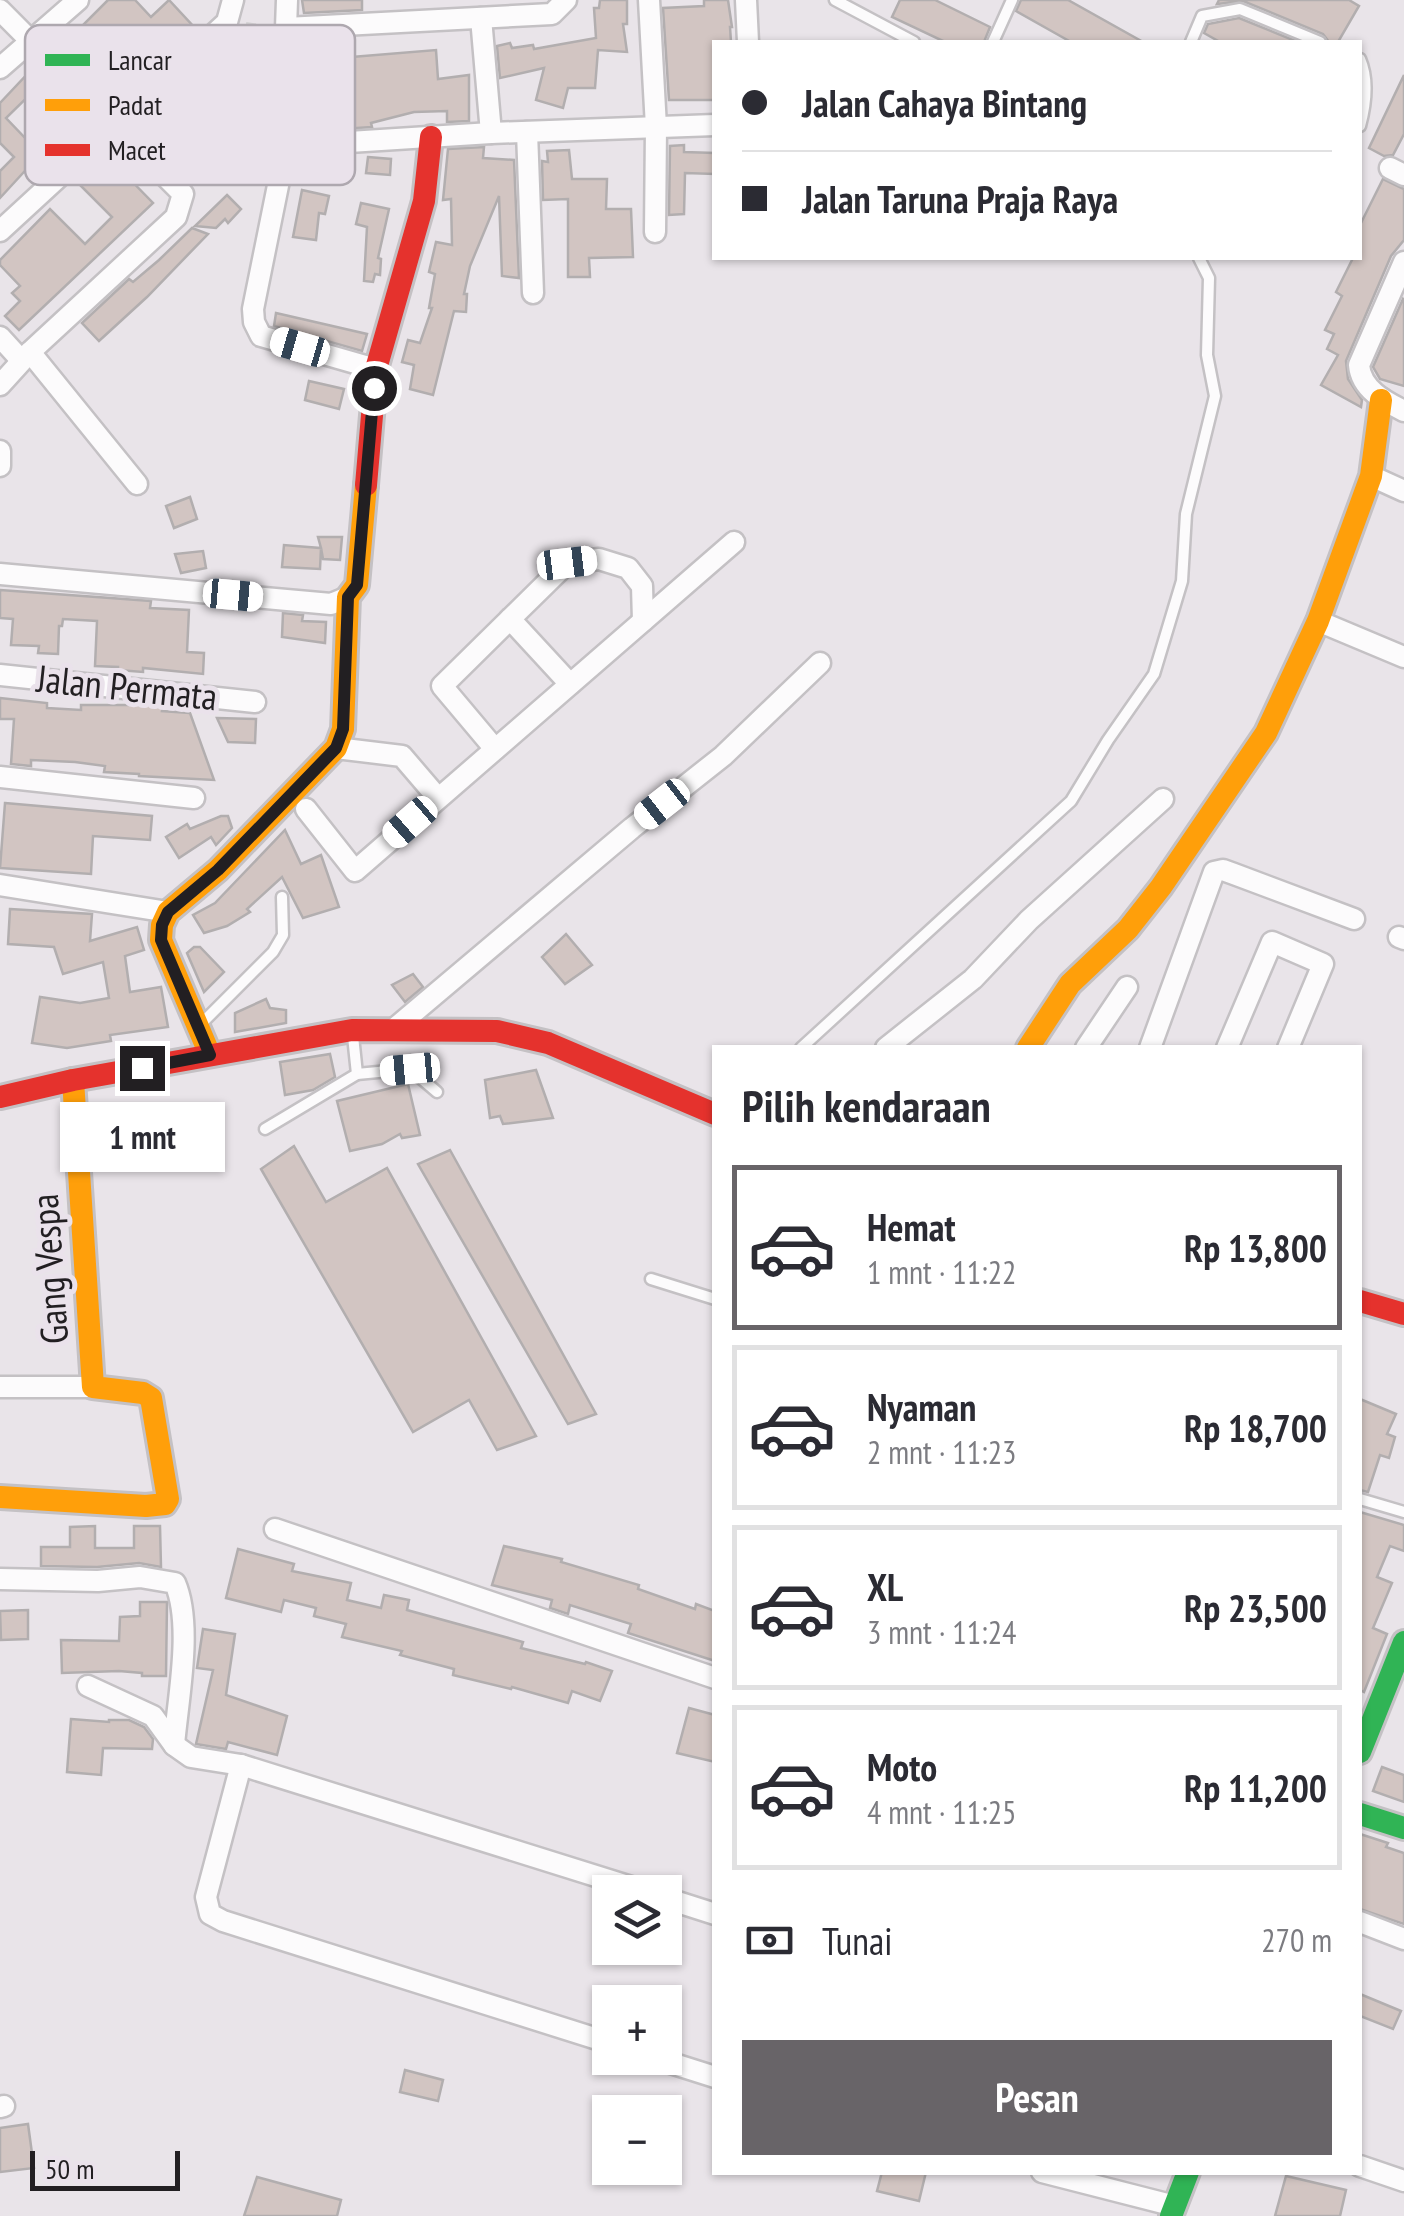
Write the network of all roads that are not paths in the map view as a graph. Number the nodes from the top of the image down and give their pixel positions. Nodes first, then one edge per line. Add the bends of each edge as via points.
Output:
1 (78, 0) edge
2 (234, 0) edge
3 (287, 0) edge
4 (566, 0) edge
5 (649, 0) edge
6 (746, 0) edge
7 (835, 0) edge
8 (1012, 0) edge
9 (0, 10) edge
10 (480, 18) junction
11 (47, 25) edge
12 (224, 25) edge
13 (286, 25) edge
14 (344, 25) edge
15 (25, 34) edge
16 (748, 40) edge
17 (910, 40) edge
18 (994, 40) edge
19 (1192, 40) edge
20 (1315, 40) edge
21 (25, 44) edge
22 (1362, 67) edge
23 (0, 68) edge
24 (1362, 119) edge
25 (712, 125) edge
26 (656, 127) junction
27 (527, 132) junction
28 (490, 134) junction
29 (430, 137) junction
30 (355, 142) edge
31 (48, 185) edge
32 (174, 185) edge
33 (278, 185) edge
34 (0, 230) edge
35 (655, 232) dead end
36 (1200, 260) edge
37 (1404, 262) edge
38 (1399, 288) edge
39 (532, 294) dead end
40 (0, 337) edge
41 (26, 356) junction
42 (376, 369) junction
43 (0, 384) edge
44 (1381, 400) junction
45 (1404, 410) edge
46 (1371, 476) junction
47 (137, 484) dead end
48 (1404, 492) edge
49 (734, 542) dead end
50 (0, 574) edge
51 (348, 597) junction
52 (510, 619) junction
53 (643, 621) junction
54 (1318, 622) junction
55 (1404, 657) edge
56 (820, 663) dead end
57 (0, 675) edge
58 (570, 684) junction
59 (255, 702) dead end
60 (336, 748) junction
61 (494, 749) junction
62 (0, 777) edge
63 (194, 798) dead end
64 (438, 798) junction
65 (1164, 799) dead end
66 (306, 809) dead end
67 (0, 885) edge
68 (282, 897) dead end
69 (168, 912) junction
70 (1354, 918) dead end
71 (1127, 987) dead end
72 (198, 1027) junction
73 (394, 1029) junction
74 (352, 1030) junction
75 (804, 1045) edge
76 (890, 1045) edge
77 (1030, 1045) edge
78 (1088, 1045) edge
79 (1151, 1045) edge
80 (1227, 1045) edge
81 (1289, 1045) edge
82 (210, 1055) junction
83 (357, 1074) junction
84 (73, 1080) junction
85 (437, 1092) dead end
86 (0, 1097) edge
87 (712, 1113) edge
88 (265, 1129) dead end
89 (651, 1280) dead end
90 (712, 1297) edge
91 (1362, 1302) edge
92 (1404, 1314) edge
93 (0, 1387) edge
94 (93, 1387) junction
95 (0, 1497) edge
96 (1362, 1500) edge
97 (1404, 1512) edge
98 (275, 1529) dead end
99 (0, 1579) edge
100 (1404, 1642) edge
101 (712, 1677) edge
102 (1395, 1685) edge
103 (88, 1686) dead end
104 (1371, 1702) edge
105 (1362, 1743) edge
106 (174, 1744) junction
107 (241, 1765) junction
108 (1362, 1815) edge
109 (1404, 1828) edge
110 (593, 1875) edge
111 (682, 1903) edge
112 (712, 1913) edge
113 (1362, 1923) edge
114 (1404, 1939) edge
115 (592, 2037) edge
116 (682, 2066) edge
117 (712, 2075) edge
118 (1362, 2167) edge
119 (1052, 2175) edge
120 (1187, 2175) edge
121 (1404, 2181) edge
122 (1173, 2211) edge

1 - 11 street
2 - 12 street
3 - 13 street
4 - 10 street via 552,14
5 - 26 street
6 - 16 street
7 - 17 lane
8 - 18 lane
9 - 15 street
10 - 14 street
10 - 28 street
19 - 20 lane via 1202,16 1240,9
21 - 23 street
22 - 24 lane
25 - 26 street
26 - 27 street
26 - 35 street
27 - 28 street
27 - 39 street
28 - 29 street
29 - 30 street
29 - 42 street via 424,202
31 - 34 street
32 - 41 street via 183,194 176,217
33 - 42 street via 253,309 261,336
36 - 75 lane via 1209,278 1206,355 1214,396 1186,514 1182,581 1154,674 1072,801
37 - 38 street
38 - 44 street via 1359,365 1361,378
40 - 41 street
41 - 43 street
41 - 47 street
42 - 51 street via 357,585
44 - 45 street
44 - 46 street
46 - 48 street
46 - 54 street
49 - 53 street
50 - 51 street via 331,604
51 - 60 street via 343,729
52 - 53 street via 567,563 599,559 628,568 642,586
52 - 58 street
52 - 61 street via 442,686
53 - 58 street
54 - 55 street
54 - 77 street via 1266,733 1197,838 1128,928 1070,984
56 - 73 street via 723,756
57 - 59 street, Jalan Permata
58 - 61 street
60 - 64 street via 402,756
60 - 69 street
61 - 64 street
62 - 63 street
64 - 66 street via 356,871
65 - 76 street via 973,979
67 - 69 street
68 - 72 lane via 284,935
69 - 72 street via 161,940
70 - 79 street via 1214,872
71 - 78 street
72 - 82 street
73 - 74 street
73 - 87 street via 524,1036
74 - 82 street
74 - 83 lane
80 - 81 street via 1272,942 1323,964
82 - 84 street
83 - 85 lane via 410,1069
83 - 88 lane
84 - 86 street
84 - 94 street, Gang Vespa
89 - 90 lane
91 - 92 street
93 - 94 street
94 - 95 street, Gang Vespa via 150,1398 164,1504
96 - 97 lane
98 - 101 street
99 - 106 street via 140,1576 174,1583 183,1630
100 - 102 street
102 - 104 street
103 - 106 street via 153,1716
104 - 105 street
106 - 107 street via 191,1757
107 - 110 street
107 - 115 street via 206,1896 210,1914
108 - 109 street
111 - 112 street
113 - 114 street
116 - 117 street
118 - 121 street
119 - 122 street
120 - 122 street

